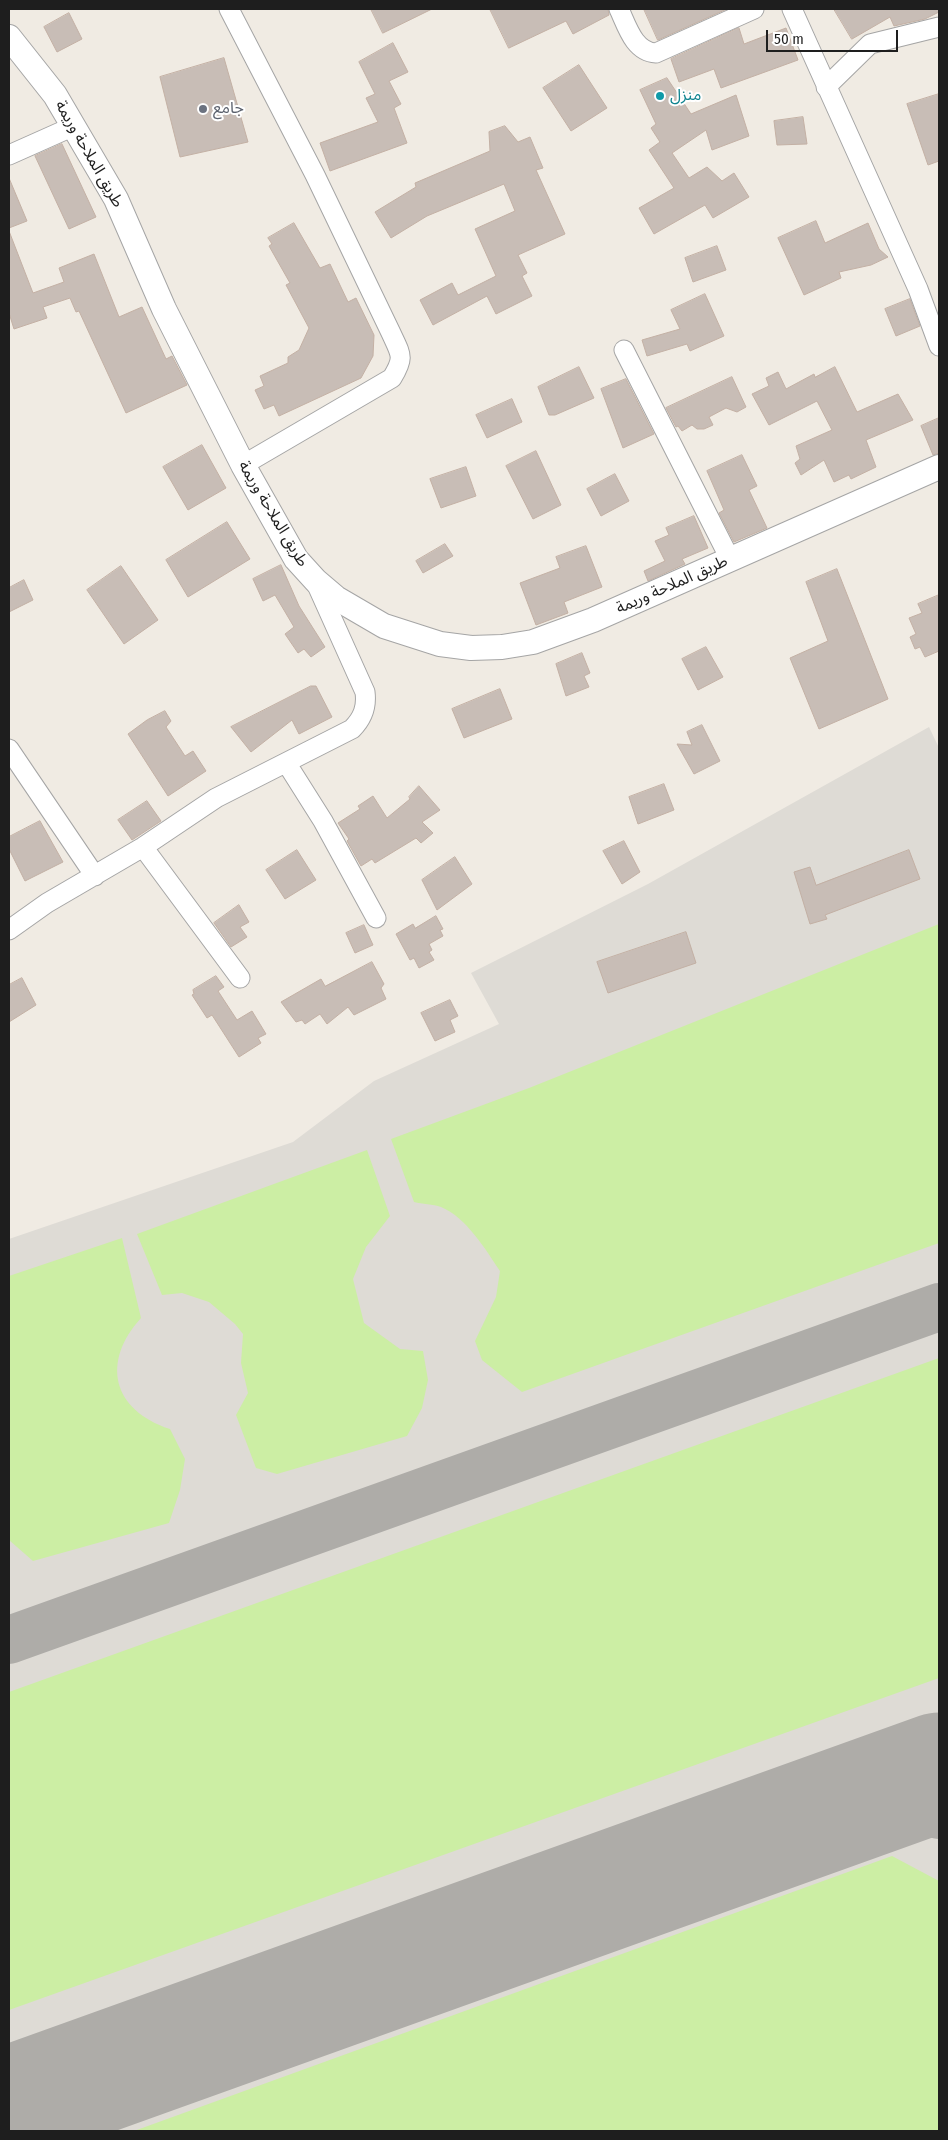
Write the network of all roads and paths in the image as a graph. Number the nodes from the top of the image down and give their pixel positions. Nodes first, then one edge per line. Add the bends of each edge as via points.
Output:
1 (229, 9) edge
2 (619, 9) edge
3 (754, 9) edge
4 (792, 9) edge
5 (939, 27) edge
6 (9, 37) edge
7 (826, 87) junction
8 (74, 126) junction
9 (9, 155) edge
10 (939, 346) edge
11 (624, 350) dead end
12 (243, 465) junction
13 (939, 467) edge
14 (730, 559) junction
15 (316, 581) junction
16 (9, 749) edge
17 (287, 764) junction
18 (144, 847) junction
19 (95, 876) junction
20 (376, 918) dead end
21 (9, 930) edge
22 (240, 978) dead end

1 - 12 street via 323,192 400,352 401,364 392,378
2 - 3 street via 638,46 656,53
4 - 7 street
5 - 7 street via 870,44
6 - 8 street, طريق الملاحة وريمة via 55,94
7 - 10 street via 918,290
8 - 9 street
8 - 12 street, طريق الملاحة وريمة via 116,199 164,309
11 - 14 street
12 - 15 street, طريق الملاحة وريمة via 296,559
13 - 14 street, طريق الملاحة وريمة
14 - 15 street, طريق الملاحة وريمة via 563,632 533,642 502,647 471,648 410,636 358,612
15 - 17 street via 365,692 365,707 352,729
16 - 19 street
17 - 18 street via 216,798
17 - 20 street via 323,821
18 - 19 street
18 - 22 street
19 - 21 street via 47,903

